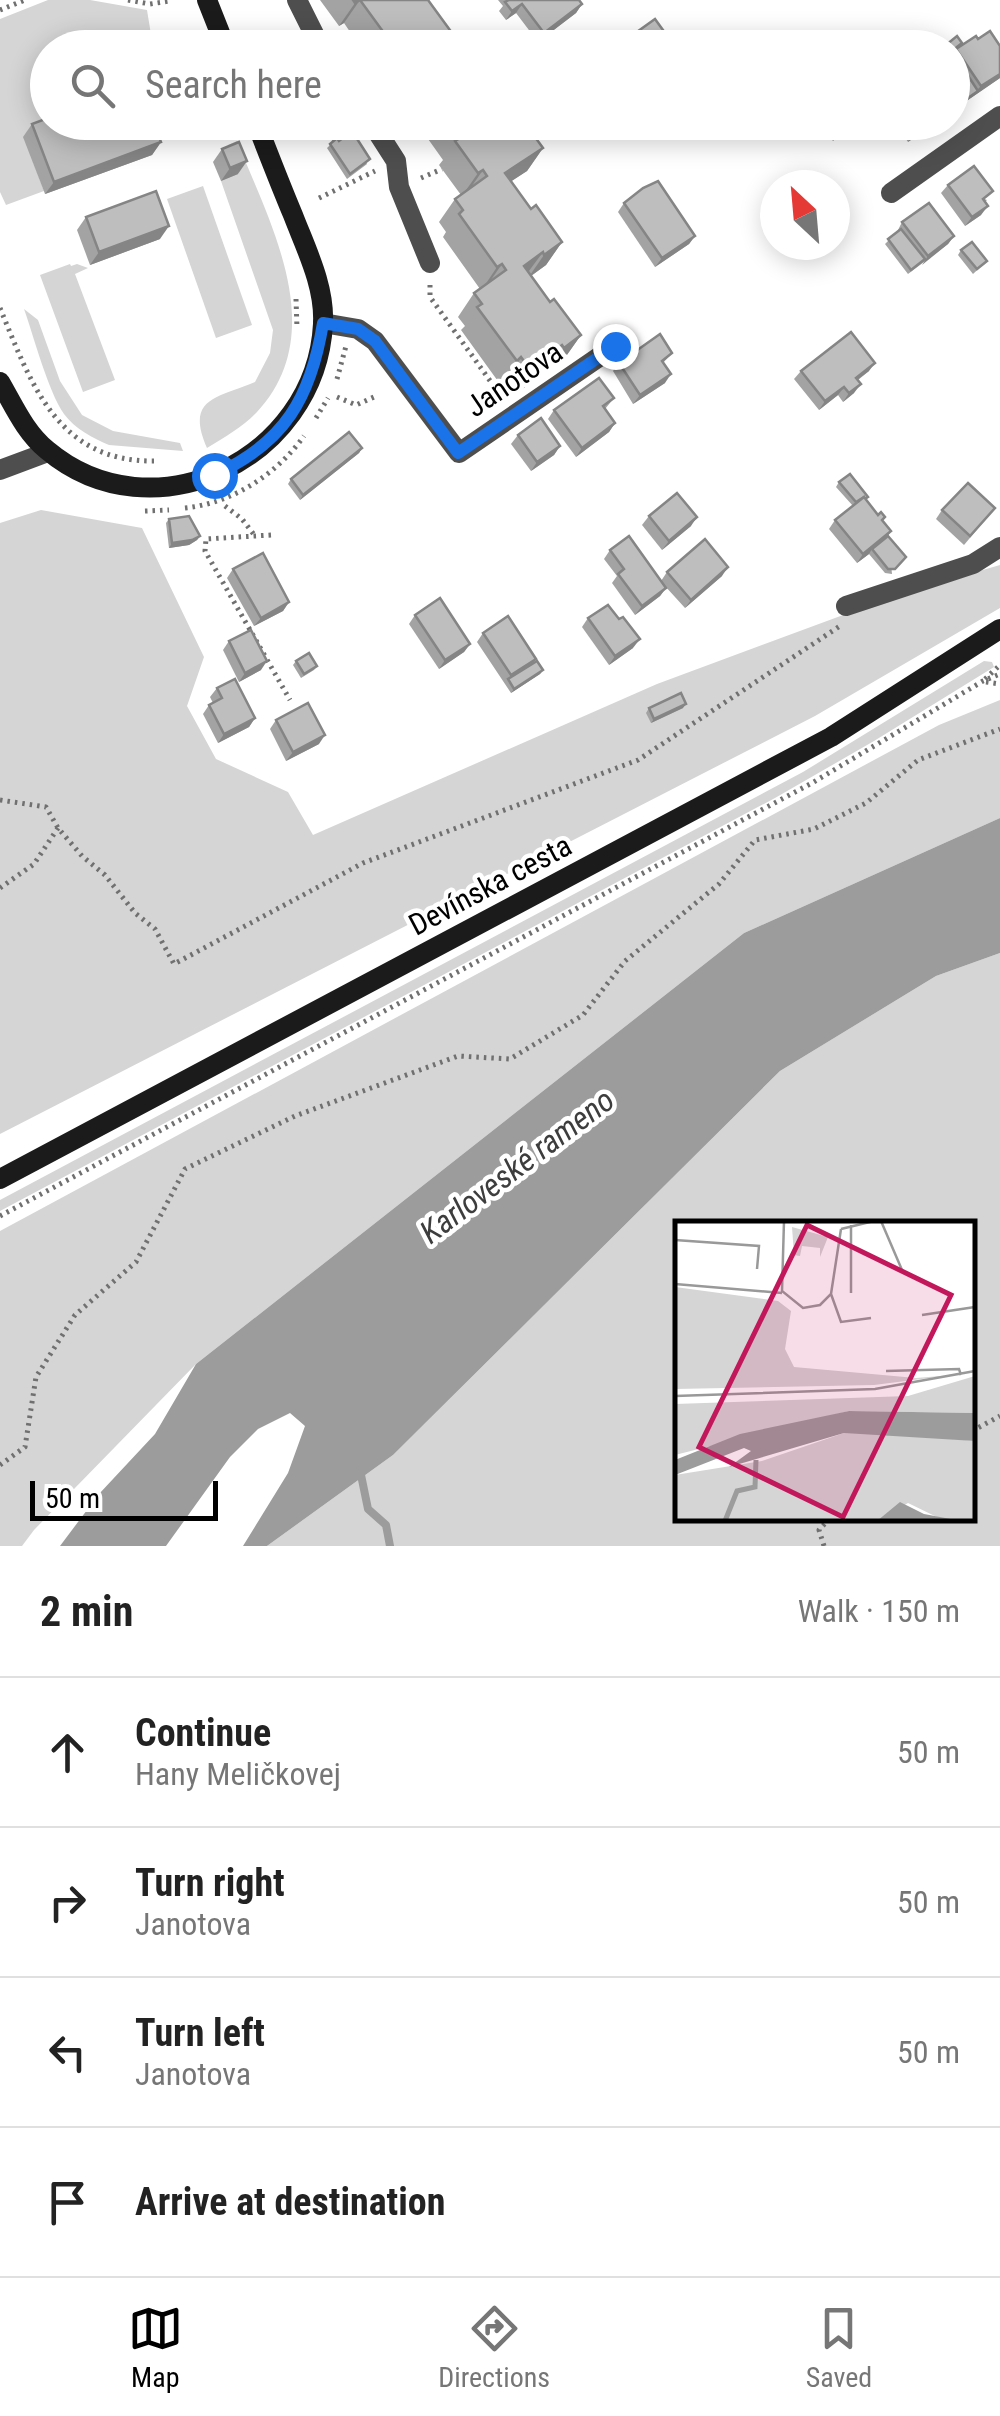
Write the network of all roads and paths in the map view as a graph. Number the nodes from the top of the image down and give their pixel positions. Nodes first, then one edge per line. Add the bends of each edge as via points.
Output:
1 (24, 0) edge
2 (128, 0) edge
3 (207, 0) edge
4 (297, 0) edge
5 (170, 1) edge
6 (0, 10) edge
7 (219, 30) edge
8 (311, 30) edge
9 (1000, 116) edge
10 (970, 137) edge
11 (263, 140) edge
12 (382, 140) edge
13 (966, 140) edge
14 (396, 161) junction
15 (891, 193) dead end
16 (310, 194) dead end
17 (319, 198) dead end
18 (316, 210) dead end
19 (430, 264) joint
20 (296, 298) dead end
21 (0, 308) edge
22 (323, 323) junction
23 (348, 327) junction
24 (297, 331) dead end
25 (615, 346) dead end
26 (0, 382) edge
27 (336, 382) dead end
28 (328, 397) dead end
29 (337, 397) dead end
30 (374, 397) dead end
31 (515, 416) junction
32 (48, 452) junction
33 (163, 461) dead end
34 (0, 470) edge
35 (225, 506) dead end
36 (135, 510) dead end
37 (271, 535) dead end
38 (255, 536) junction
39 (1000, 547) edge
40 (846, 606) joint
41 (1000, 629) edge
42 (1000, 665) edge
43 (1000, 674) edge
44 (983, 681) junction
45 (1000, 684) edge
46 (290, 700) dead end
47 (1000, 728) edge
48 (0, 800) edge
49 (58, 828) junction
50 (0, 888) edge
51 (0, 1179) edge
52 (0, 1216) edge
53 (1000, 1416) edge
54 (975, 1430) edge
55 (0, 1465) edge
56 (827, 1521) edge
57 (824, 1546) edge

1 - 6 path
2 - 5 path
3 - 7 street
4 - 8 street
9 - 10 street
11 - 22 street via 310,258
12 - 14 street
13 - 15 street
14 - 17 path
14 - 19 street via 399,187
16 - 18 path
19 - 31 path via 430,296
20 - 24 path
21 - 33 path via 29,380 54,417 89,447 132,461
22 - 23 street, Janotova
22 - 32 street via 308,386 290,419 224,471 170,486 123,485 92,478
23 - 27 path
23 - 31 street, Janotova via 375,341 458,453
25 - 31 street, Janotova
26 - 32 street
28 - 36 path via 270,474 194,508
29 - 30 path via 356,405
32 - 34 street
35 - 38 path
37 - 38 path
38 - 46 path via 206,539 205,551
39 - 40 street via 973,564
40 - 49 path via 843,624 638,760 363,863 174,964 156,930
41 - 51 street, Devínska cesta via 831,736
42 - 44 path
43 - 44 path
44 - 45 path
44 - 52 path via 812,783
47 - 55 path via 918,760 866,802 814,829 755,840 719,884 625,961 583,1015 510,1059 458,1056 296,1116 185,1170 136,1262 75,1314 36,1377 25,1447
48 - 49 path via 46,807
49 - 50 path via 34,864
53 - 54 path
56 - 57 path via 819,1530

